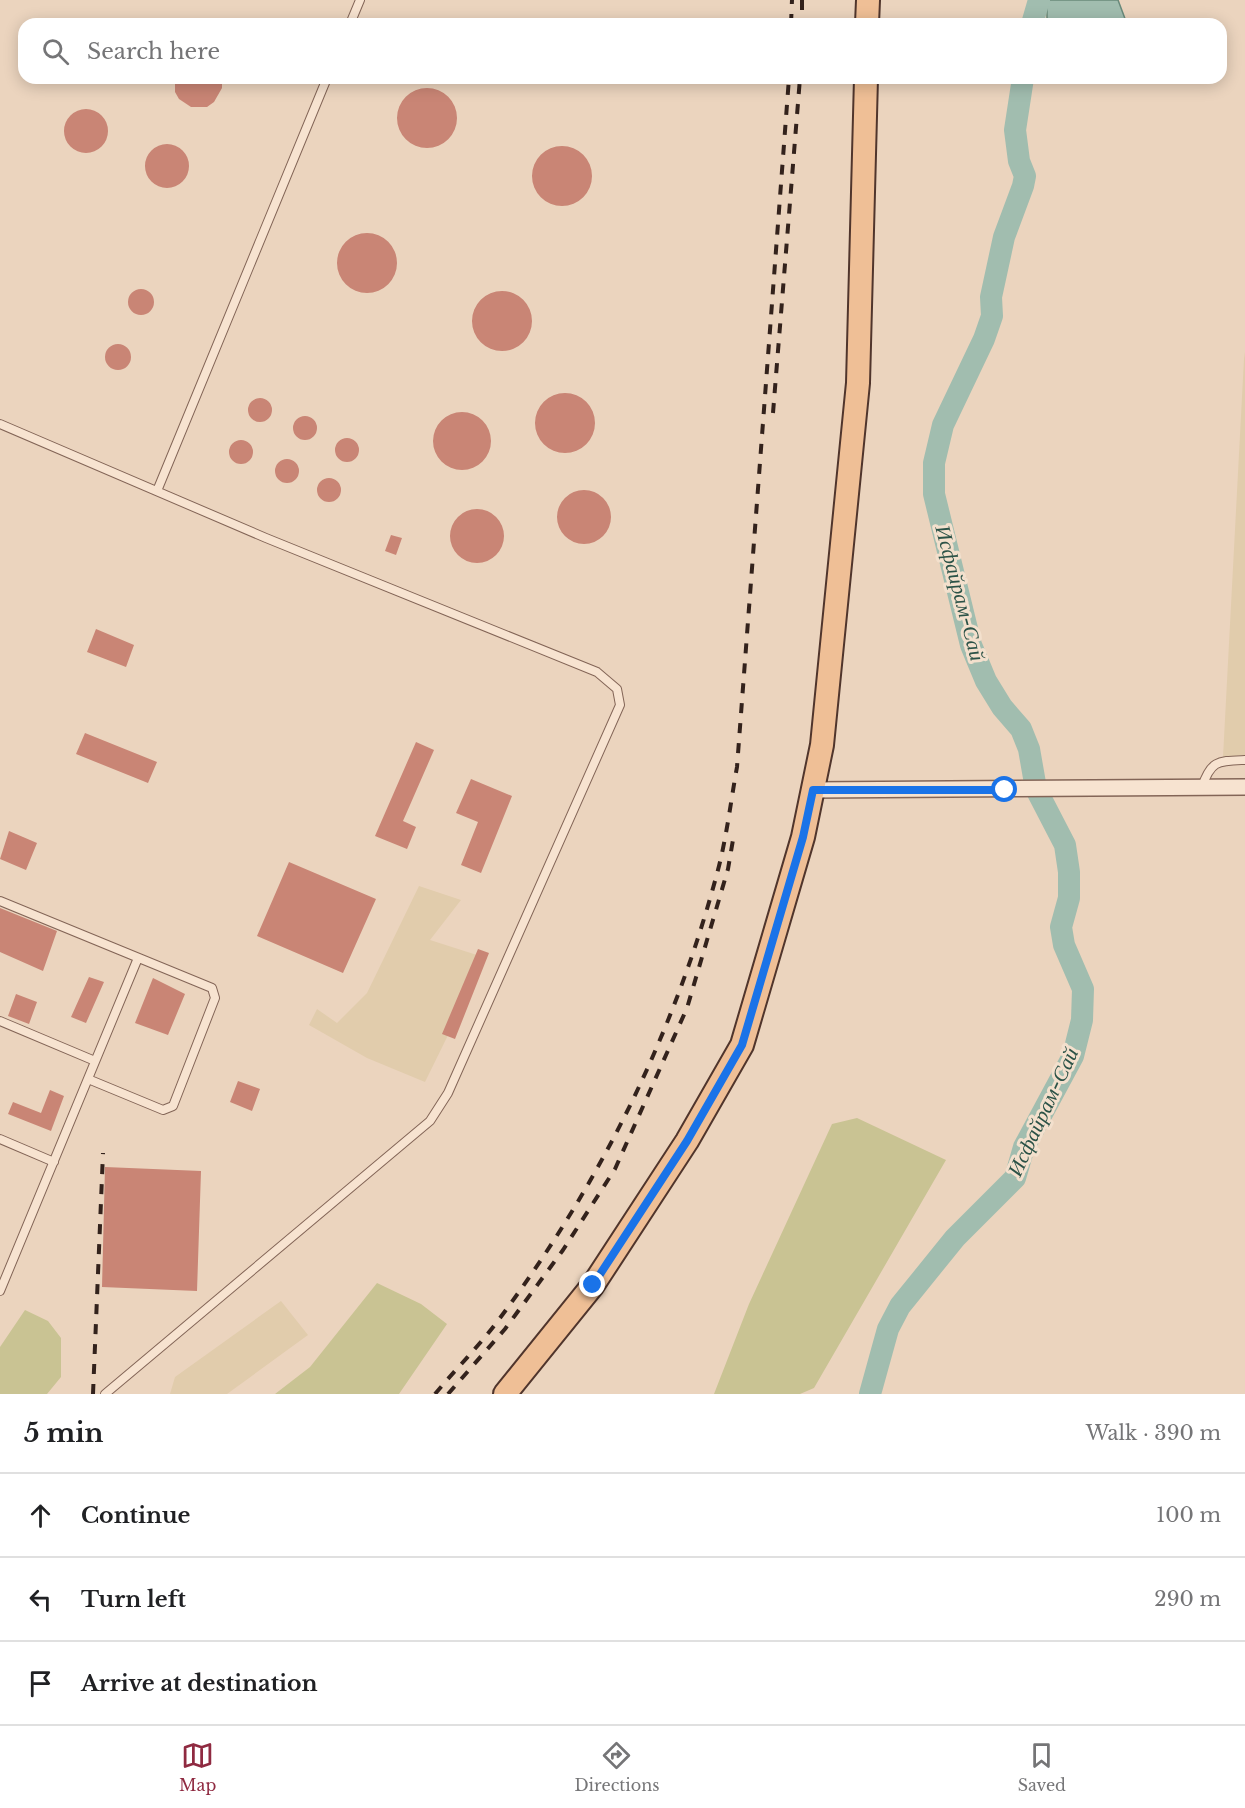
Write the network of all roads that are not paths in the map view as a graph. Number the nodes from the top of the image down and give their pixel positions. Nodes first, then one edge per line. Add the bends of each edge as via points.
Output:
1 (360, 0) edge
2 (868, 0) edge
3 (352, 18) edge
4 (867, 18) edge
5 (325, 84) edge
6 (866, 84) edge
7 (0, 424) edge
8 (157, 491) junction
9 (1245, 760) edge
10 (1245, 787) edge
11 (1202, 788) junction
12 (813, 790) junction
13 (0, 901) edge
14 (138, 958) junction
15 (0, 1021) edge
16 (95, 1061) junction
17 (88, 1079) junction
18 (0, 1140) edge
19 (54, 1162) junction
20 (0, 1291) edge
21 (105, 1394) edge
22 (506, 1394) edge

1 - 3 lane
2 - 4 main road
5 - 8 lane
6 - 12 main road via 858,383 823,733
7 - 8 lane
8 - 21 lane via 597,672 617,689 620,705 448,1093 430,1120
9 - 11 lane via 1219,761 1208,770
10 - 11 street
11 - 12 street
12 - 22 main road via 742,1045 687,1141 593,1285
13 - 14 lane
14 - 16 lane
14 - 17 lane via 212,988 215,998 173,1106 163,1110
15 - 16 lane
16 - 17 lane
17 - 19 lane
18 - 19 lane
19 - 20 lane

